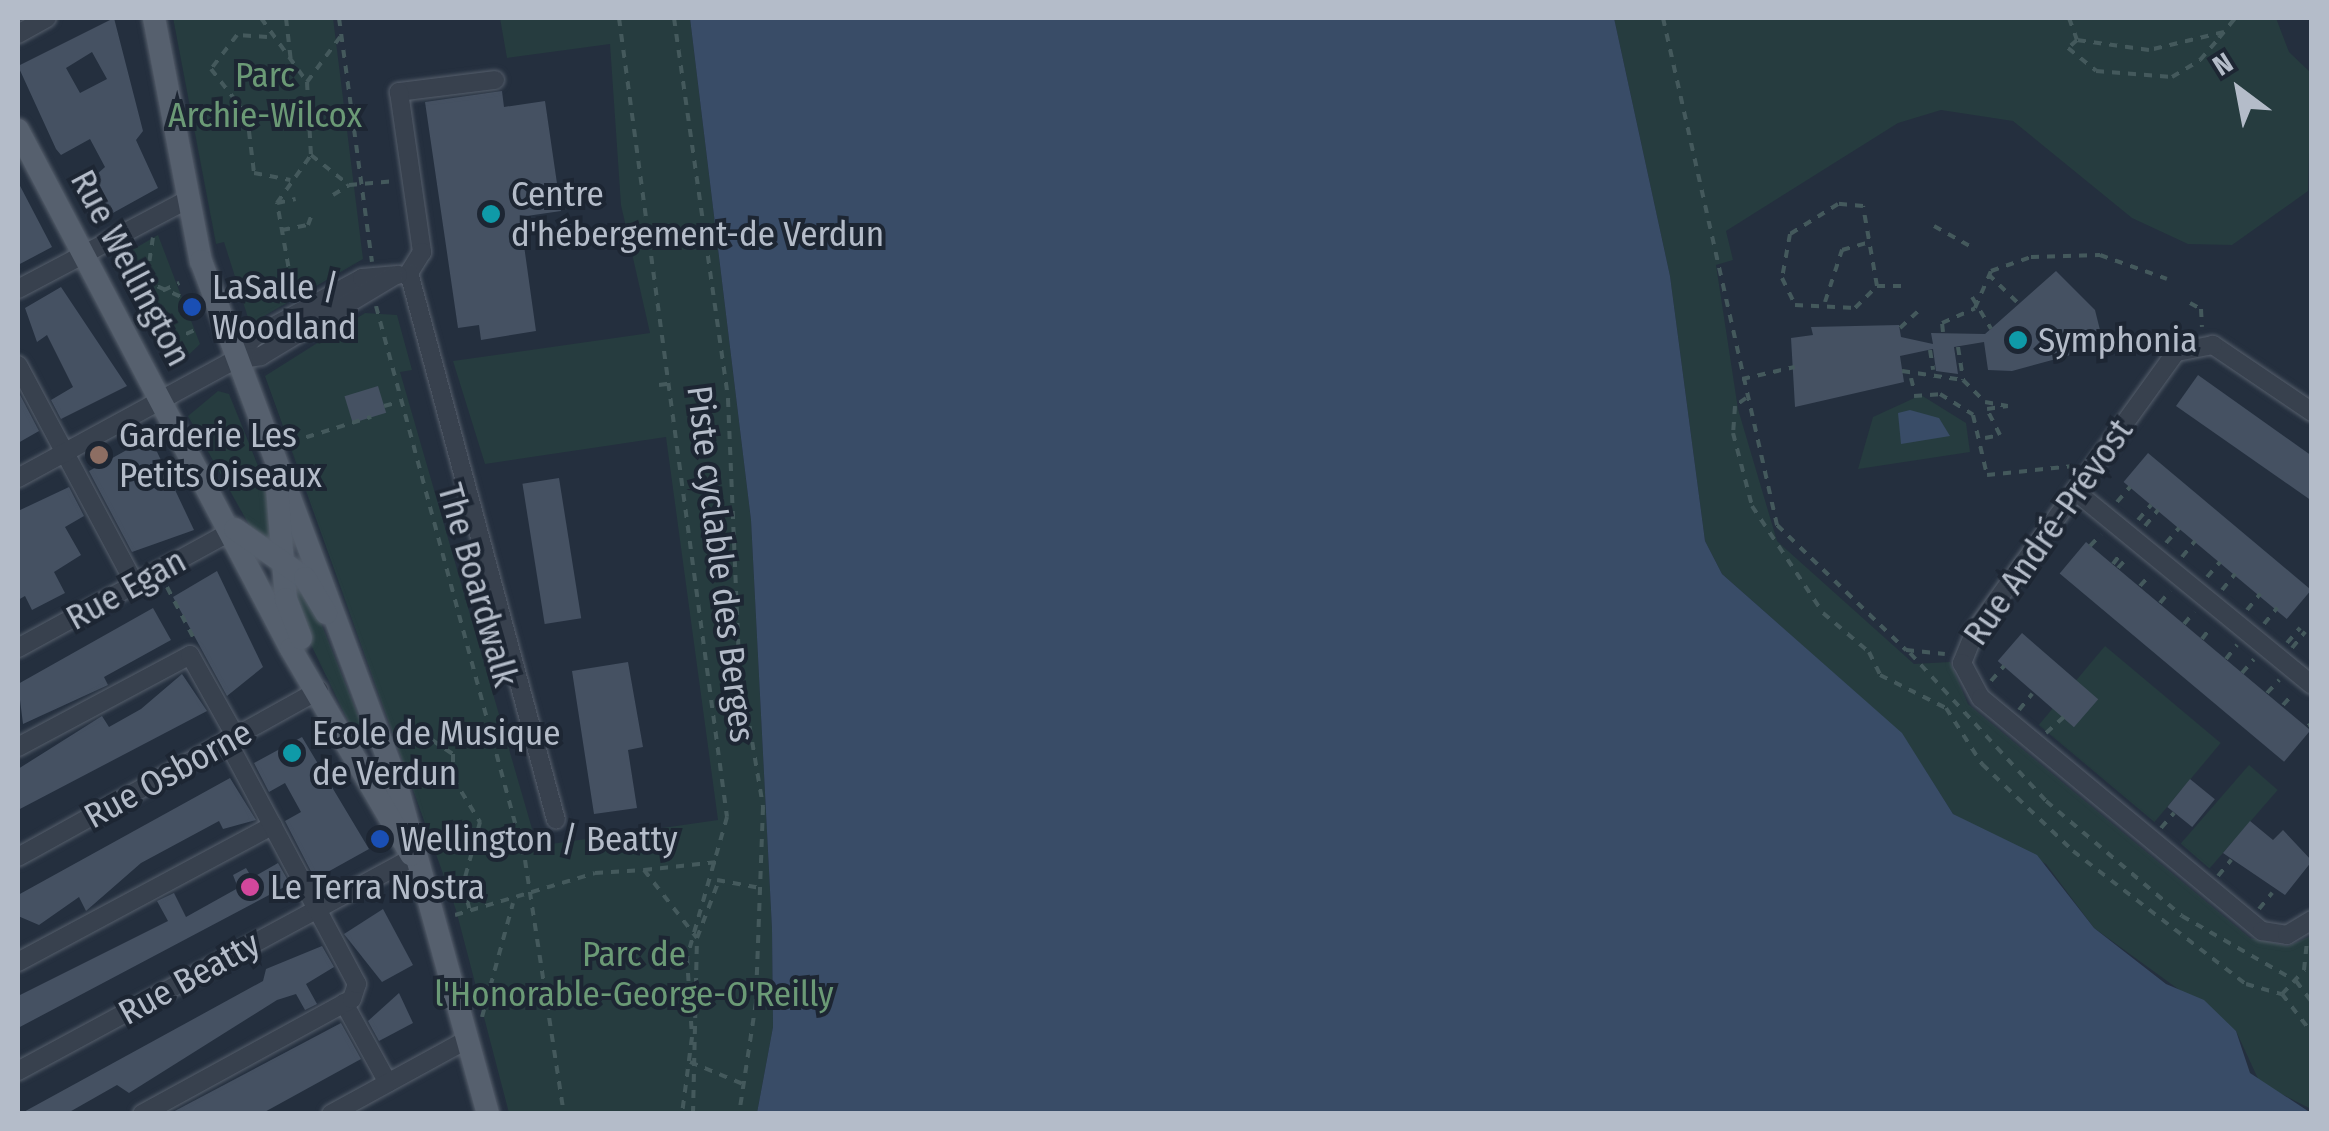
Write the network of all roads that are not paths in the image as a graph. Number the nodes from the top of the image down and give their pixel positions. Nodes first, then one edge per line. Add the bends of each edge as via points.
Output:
1 (47, 18) edge
2 (154, 18) edge
3 (18, 34) edge
4 (495, 80) dead end
5 (18, 130) edge
6 (185, 201) junction
7 (84, 253) junction
8 (401, 275) junction
9 (18, 290) edge
10 (234, 360) junction
11 (18, 365) edge
12 (162, 399) junction
13 (2312, 412) edge
14 (64, 452) junction
15 (276, 475) junction
16 (18, 478) edge
17 (2075, 491) junction
18 (235, 529) junction
19 (285, 564) junction
20 (135, 584) junction
21 (338, 627) junction
22 (18, 648) edge
23 (307, 668) junction
24 (2303, 689) edge
25 (319, 690) junction
26 (232, 739) junction
27 (18, 747) edge
28 (556, 820) dead end
29 (273, 824) junction
30 (18, 857) edge
31 (413, 857) junction
32 (316, 908) junction
33 (2309, 929) edge
34 (18, 962) edge
35 (344, 1003) junction
36 (468, 1039) junction
37 (18, 1071) edge
38 (388, 1083) junction
39 (142, 1114) edge
40 (332, 1114) edge
41 (488, 1114) edge

1 - 3 street
2 - 6 main road
4 - 8 street via 398,92 422,252
5 - 7 main road, Rue Wellington
6 - 7 street
6 - 10 main road
7 - 9 street
7 - 12 main road, Rue Wellington
8 - 10 street via 261,356
8 - 28 street
10 - 12 street
10 - 15 main road
11 - 14 street
12 - 14 street
12 - 18 main road, Rue Wellington
13 - 17 street, Rue André-Prévost via 2222,349 2192,344 2169,358
14 - 16 street
14 - 20 street
15 - 19 main road
15 - 21 main road via 293,494
17 - 24 street
17 - 33 street, Rue André-Prévost via 1968,643 1968,684 2262,931 2287,935
18 - 19 main road
18 - 20 street, Rue Egan
18 - 23 main road, Rue Wellington via 244,562
19 - 21 main road
19 - 23 main road
20 - 22 street, Rue Egan
21 - 31 main road
23 - 25 main road, Rue Wellington
25 - 26 street, Rue Osborne
25 - 31 main road, Rue Wellington
26 - 27 street via 190,654
26 - 29 street
26 - 30 street, Rue Osborne
29 - 32 street
29 - 34 street
31 - 32 street, Rue Beatty
31 - 36 main road
32 - 35 street via 357,984
32 - 37 street, Rue Beatty
35 - 38 street
35 - 39 street
36 - 38 street
36 - 41 main road
38 - 40 street

